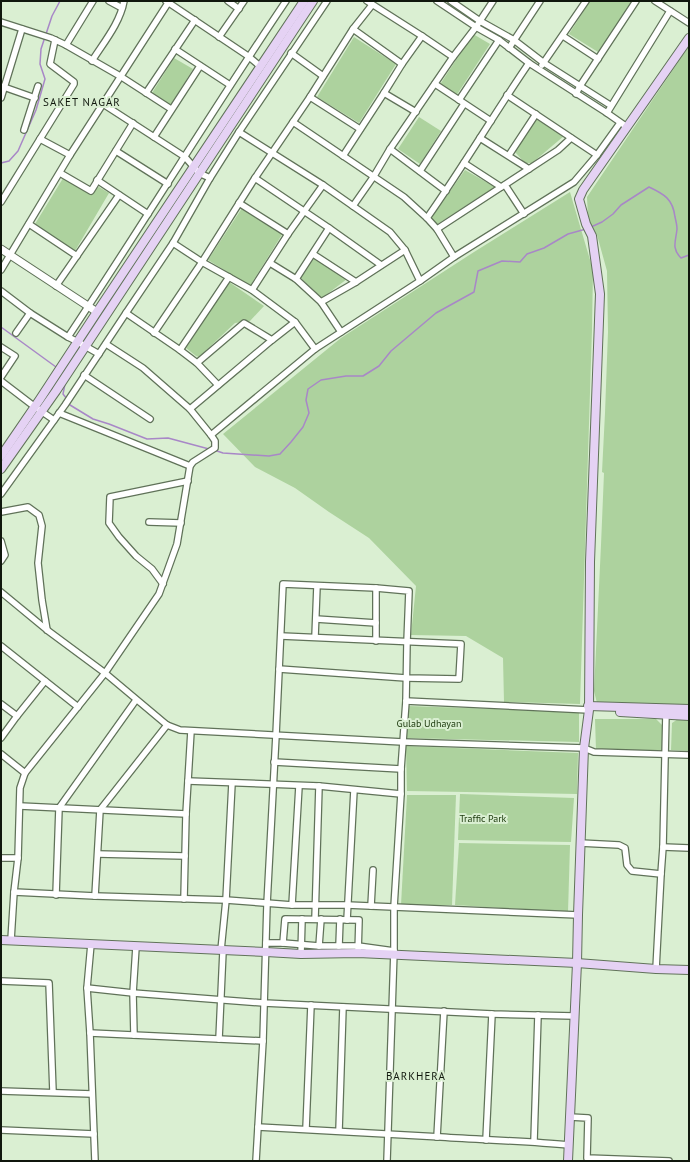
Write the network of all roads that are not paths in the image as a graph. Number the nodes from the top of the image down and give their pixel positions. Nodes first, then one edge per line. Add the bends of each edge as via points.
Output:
1 (93, 1) edge
2 (109, 1) edge
3 (124, 1) edge
4 (228, 1) edge
5 (244, 1) edge
6 (286, 1) edge
7 (304, 1) edge
8 (313, 1) edge
9 (326, 1) edge
10 (437, 1) edge
11 (450, 1) edge
12 (493, 1) edge
13 (540, 1) edge
14 (586, 1) edge
15 (636, 1) edge
16 (654, 1) edge
17 (167, 2) edge
18 (369, 3) edge
19 (122, 8) junction
20 (239, 9) junction
21 (670, 11) junction
22 (195, 20) junction
23 (480, 21) junction
24 (1, 22) edge
25 (689, 23) edge
26 (476, 27) junction
27 (22, 29) junction
28 (352, 29) junction
29 (422, 36) junction
30 (563, 36) junction
31 (219, 37) junction
32 (689, 38) edge
33 (53, 39) junction
34 (499, 40) junction
35 (514, 40) junction
36 (66, 45) junction
37 (509, 48) junction
38 (175, 49) junction
39 (291, 53) junction
40 (248, 56) junction
41 (453, 58) junction
42 (598, 59) junction
43 (92, 61) junction
44 (529, 63) junction
45 (544, 63) junction
46 (402, 64) junction
47 (200, 66) junction
48 (264, 68) junction
49 (539, 70) junction
50 (278, 72) junction
51 (120, 76) junction
52 (323, 76) junction
53 (435, 84) junction
54 (230, 85) junction
55 (38, 86) dead end
56 (580, 86) junction
57 (3, 87) edge
58 (146, 94) junction
59 (384, 94) junction
60 (576, 94) junction
61 (507, 95) junction
62 (310, 97) junction
63 (1, 98) edge
64 (35, 98) junction
65 (459, 100) junction
66 (103, 104) junction
67 (464, 104) junction
68 (610, 105) junction
69 (171, 109) junction
70 (416, 112) junction
71 (606, 113) junction
72 (536, 114) junction
73 (491, 121) junction
74 (293, 122) junction
75 (133, 123) junction
76 (623, 125) junction
77 (360, 129) junction
78 (24, 130) dead end
79 (240, 132) junction
80 (154, 137) junction
81 (480, 138) junction
82 (571, 138) junction
83 (40, 139) junction
84 (390, 149) junction
85 (116, 151) junction
86 (273, 153) junction
87 (70, 155) junction
88 (509, 155) junction
89 (597, 155) junction
90 (343, 156) junction
91 (185, 157) junction
92 (464, 163) junction
93 (529, 169) junction
94 (197, 170) junction
95 (420, 171) junction
96 (60, 173) junction
97 (374, 176) junction
98 (210, 178) junction
99 (255, 178) junction
100 (97, 180) junction
101 (168, 184) junction
102 (323, 185) junction
103 (503, 186) junction
104 (446, 190) junction
105 (119, 195) junction
106 (1, 202) edge
107 (239, 203) junction
108 (353, 206) junction
109 (304, 212) junction
110 (148, 214) junction
111 (524, 214) junction
112 (427, 218) junction
113 (29, 224) junction
114 (329, 228) junction
115 (437, 229) junction
116 (288, 234) junction
117 (172, 243) junction
118 (1, 249) edge
119 (405, 250) junction
120 (312, 254) junction
121 (10, 255) junction
122 (77, 256) junction
123 (454, 257) junction
124 (202, 262) junction
125 (270, 263) junction
126 (381, 266) junction
127 (1, 270) edge
128 (229, 277) junction
129 (296, 279) junction
130 (420, 281) junction
131 (356, 282) junction
132 (56, 286) junction
133 (252, 290) junction
134 (1, 291) edge
135 (321, 302) junction
136 (88, 306) junction
137 (97, 312) junction
138 (30, 313) junction
139 (126, 313) junction
140 (295, 322) junction
141 (341, 332) junction
142 (16, 333) dead end
143 (154, 333) junction
144 (68, 337) junction
145 (272, 340) junction
146 (82, 344) junction
147 (106, 344) junction
148 (1, 347) edge
149 (315, 349) junction
150 (180, 350) junction
151 (99, 354) junction
152 (197, 363) junction
153 (84, 375) junction
154 (1, 377) edge
155 (1, 381) edge
156 (218, 385) junction
157 (190, 409) junction
158 (38, 410) junction
159 (59, 412) junction
160 (150, 419) dead end
161 (54, 420) junction
162 (211, 435) junction
163 (1, 456) edge
164 (192, 464) junction
165 (1, 469) edge
166 (188, 481) junction
167 (1, 494) edge
168 (1, 512) edge
169 (149, 522) dead end
170 (182, 523) junction
171 (1, 541) edge
172 (1, 561) edge
173 (163, 584) junction
174 (317, 586) junction
175 (376, 588) junction
176 (1, 592) edge
177 (316, 619) junction
178 (376, 622) junction
179 (48, 630) junction
180 (281, 636) junction
181 (315, 637) junction
182 (376, 641) junction
183 (407, 642) junction
184 (1, 646) edge
185 (279, 669) junction
186 (105, 673) junction
187 (406, 678) junction
188 (45, 681) junction
189 (136, 700) junction
190 (406, 701) junction
191 (1, 704) edge
192 (78, 706) junction
193 (588, 708) junction
194 (689, 709) edge
195 (666, 712) junction
196 (17, 716) junction
197 (689, 716) edge
198 (167, 725) junction
199 (191, 731) junction
200 (276, 735) junction
201 (1, 738) edge
202 (403, 742) junction
203 (584, 748) junction
204 (1, 754) edge
205 (666, 754) junction
206 (689, 755) edge
207 (274, 762) junction
208 (401, 769) junction
209 (25, 773) junction
210 (188, 781) junction
211 (232, 783) junction
212 (273, 785) junction
213 (299, 786) junction
214 (319, 786) junction
215 (354, 790) junction
216 (401, 794) junction
217 (20, 806) junction
218 (59, 808) junction
219 (100, 810) junction
220 (186, 814) junction
221 (580, 844) junction
222 (663, 847) junction
223 (689, 848) edge
224 (98, 854) junction
225 (185, 856) junction
226 (1, 858) edge
227 (18, 858) junction
228 (373, 870) dead end
229 (661, 874) junction
230 (14, 892) junction
231 (56, 895) junction
232 (94, 896) junction
233 (184, 899) junction
234 (226, 900) junction
235 (267, 904) junction
236 (315, 904) junction
237 (292, 905) junction
238 (347, 905) junction
239 (371, 906) junction
240 (394, 907) junction
241 (578, 914) junction
242 (302, 919) junction
243 (318, 919) junction
244 (340, 920) junction
245 (347, 920) junction
246 (1, 940) edge
247 (11, 940) junction
248 (266, 943) junction
249 (283, 943) junction
250 (91, 944) junction
251 (301, 945) junction
252 (320, 946) junction
253 (339, 946) junction
254 (136, 947) junction
255 (222, 950) junction
256 (358, 950) junction
257 (266, 952) junction
258 (394, 953) junction
259 (301, 954) junction
260 (577, 963) junction
261 (656, 969) junction
262 (689, 970) edge
263 (1, 981) edge
264 (87, 988) junction
265 (133, 992) junction
266 (221, 1000) junction
267 (264, 1003) junction
268 (311, 1005) junction
269 (343, 1007) junction
270 (392, 1009) junction
271 (444, 1011) junction
272 (492, 1014) junction
273 (538, 1015) junction
274 (574, 1016) junction
275 (90, 1033) junction
276 (134, 1035) junction
277 (219, 1039) junction
278 (263, 1041) junction
279 (1, 1091) edge
280 (53, 1092) junction
281 (92, 1094) junction
282 (570, 1117) junction
283 (258, 1128) junction
284 (306, 1129) junction
285 (1, 1130) edge
286 (339, 1131) junction
287 (94, 1134) junction
288 (388, 1134) junction
289 (437, 1137) junction
290 (486, 1140) junction
291 (534, 1141) junction
292 (569, 1145) junction
293 (590, 1160) edge
294 (95, 1161) edge
295 (256, 1161) edge
296 (387, 1161) edge
297 (568, 1161) edge
298 (668, 1161) edge

1 - 36 street
2 - 19 street
3 - 19 street
4 - 20 street
5 - 20 street
6 - 40 street
7 - 48 main road
8 - 48 main road
9 - 39 street
10 - 26 street
11 - 23 street
12 - 23 street
13 - 35 street
14 - 30 street
15 - 42 street
16 - 21 street
17 - 22 street
17 - 51 street
18 - 28 street
18 - 29 street
19 - 43 street via 116,24
20 - 31 street
21 - 25 street
21 - 68 street
22 - 31 street
22 - 38 street
23 - 26 street
23 - 35 street
24 - 27 street
26 - 34 street
26 - 41 street
27 - 33 street
27 - 57 street
28 - 46 street
28 - 52 street
29 - 41 street
29 - 46 street
30 - 42 street
30 - 45 street
31 - 40 street
32 - 76 main road
33 - 36 street
33 - 83 street via 50,64 74,84
34 - 37 street
34 - 65 street
35 - 37 street
35 - 45 street
36 - 43 street
37 - 44 street
38 - 47 street
38 - 58 street
39 - 50 street
39 - 52 street
40 - 48 street
40 - 54 street
41 - 53 street
42 - 56 street
43 - 51 street
44 - 49 street
44 - 61 street
45 - 49 street
45 - 56 street
46 - 59 street
47 - 54 street
47 - 69 street
48 - 50 street
48 - 94 main road
49 - 60 street
50 - 79 street
51 - 58 street
51 - 66 street
52 - 62 street
53 - 65 street
53 - 70 street
54 - 91 street
55 - 64 street
56 - 60 street
56 - 68 street
57 - 63 street
57 - 64 street
58 - 69 street
59 - 70 street
59 - 77 street
60 - 71 street
61 - 72 street
61 - 73 street
62 - 74 street
62 - 77 street
64 - 78 street
65 - 67 street
66 - 75 street
66 - 87 street
67 - 73 street
67 - 95 street
68 - 71 street
69 - 80 street
70 - 84 street
71 - 76 street
72 - 82 street
72 - 88 street
73 - 81 street
74 - 86 street
74 - 90 street
75 - 80 street
75 - 85 street
76 - 89 street
76 - 193 main road via 579,200 592,236 600,294
77 - 90 street
79 - 86 street
79 - 98 street
80 - 91 street
81 - 88 street
81 - 92 street
82 - 89 street
82 - 93 street
83 - 87 street
83 - 106 street
84 - 95 street
84 - 97 street
85 - 100 street
85 - 101 street
86 - 99 street
86 - 102 street
87 - 96 street
88 - 93 street
89 - 111 street via 574,182
90 - 97 street
91 - 94 street
91 - 101 street
92 - 103 street
92 - 104 street
93 - 103 street
94 - 98 street
94 - 137 main road
94 - 146 main road
95 - 104 street
96 - 100 street via 91,191
96 - 113 street
97 - 108 street
97 - 112 street via 404,196
98 - 117 street
99 - 107 street
99 - 109 street
100 - 105 street
101 - 110 street
102 - 108 street
102 - 109 street
103 - 111 street
103 - 115 street
104 - 112 street
105 - 110 street
105 - 122 street
107 - 116 street
107 - 124 street
108 - 119 street via 390,232
109 - 114 street
109 - 116 street
110 - 136 street
111 - 123 street
112 - 115 street
113 - 121 street
113 - 122 street
114 - 120 street
114 - 126 street
115 - 123 street
116 - 125 street
117 - 124 street
117 - 139 street
118 - 121 street
119 - 126 street
119 - 130 street
120 - 129 street
120 - 131 street
121 - 127 street
121 - 132 street
122 - 132 street
123 - 130 street
124 - 128 street
124 - 143 street
125 - 129 street
125 - 133 street
126 - 131 street
128 - 133 street
128 - 150 street
129 - 135 street
130 - 141 street
131 - 135 street
132 - 136 street
133 - 140 street
134 - 138 street
135 - 141 street
136 - 137 street
136 - 144 street
137 - 146 main road
138 - 142 street
138 - 144 street
139 - 143 street
139 - 147 street
140 - 145 street
140 - 149 street
141 - 149 street
143 - 150 street
144 - 146 street
145 - 152 street via 244,323
145 - 156 street
146 - 151 street
146 - 158 main road
147 - 151 street
147 - 157 street via 143,368
148 - 154 street via 15,356
149 - 162 street
150 - 152 street
151 - 153 street
152 - 156 street
153 - 159 street
153 - 160 street
155 - 158 street
156 - 157 street
157 - 162 street
158 - 161 street
158 - 163 main road
158 - 165 main road
159 - 161 street
159 - 164 street
161 - 167 street
162 - 164 street via 215,441 214,448
164 - 166 street
166 - 170 street
166 - 173 street via 110,497 110,523 136,556 152,569
168 - 179 street via 28,508 39,515 42,526 38,563
169 - 170 street
170 - 173 street
171 - 172 street via 5,555
173 - 186 street via 159,594
174 - 175 street
174 - 177 street
174 - 180 street via 283,584
175 - 178 street
175 - 183 street via 410,591
176 - 179 street
177 - 178 street
177 - 181 street
178 - 182 street
179 - 186 street
180 - 181 street
180 - 185 street
181 - 182 street
182 - 183 street
183 - 187 street
183 - 187 street via 461,644 459,679
184 - 188 street
185 - 187 street
185 - 200 street
186 - 189 street
186 - 192 street
187 - 190 street
188 - 192 street
188 - 196 street
189 - 198 street
189 - 218 street
190 - 193 street
190 - 202 street
191 - 196 street
192 - 209 street
193 - 195 main road
193 - 203 main road
194 - 195 main road
195 - 197 main road
195 - 205 street
196 - 201 street
198 - 199 street
198 - 219 street
199 - 200 street
199 - 210 street
200 - 202 street
200 - 207 street
202 - 203 street
202 - 208 street
203 - 205 street via 594,752
203 - 221 main road
204 - 209 street
205 - 206 street
205 - 222 street
207 - 208 street
207 - 212 street
208 - 216 street
209 - 217 street via 20,788
210 - 211 street
210 - 220 street
211 - 212 street
211 - 234 street
212 - 213 street
212 - 235 street
213 - 214 street
213 - 237 street
214 - 215 street
214 - 236 street
215 - 216 street
215 - 238 street
216 - 240 street
217 - 218 street
217 - 227 street
218 - 219 street
218 - 231 street
219 - 220 street
219 - 224 street
220 - 225 street
221 - 229 street via 619,845 625,848 627,865 632,871
221 - 241 main road
222 - 223 street
222 - 229 street
224 - 225 street
224 - 232 street
225 - 233 street
226 - 227 street
227 - 230 street
228 - 239 street
229 - 261 street
230 - 231 street
230 - 247 street
231 - 232 street
232 - 233 street
233 - 234 street
234 - 235 street
234 - 255 street
235 - 237 street
235 - 248 street
236 - 237 street
236 - 238 street
236 - 243 street
238 - 239 street
238 - 245 street
239 - 240 street
240 - 241 street
240 - 258 street
241 - 260 main road
242 - 243 street
242 - 249 street via 284,919
242 - 251 street
243 - 244 street
243 - 252 street
244 - 245 street
244 - 253 street
245 - 256 street via 359,920
246 - 247 main road
247 - 250 main road
248 - 249 street
248 - 257 street
249 - 251 street
250 - 254 main road
250 - 264 street
251 - 252 street
251 - 259 street
252 - 253 street
253 - 256 street
254 - 255 main road
254 - 265 street
255 - 257 main road
255 - 266 street
256 - 258 main road
256 - 259 main road
257 - 259 main road
257 - 267 street
258 - 260 main road
258 - 270 street
260 - 261 main road
260 - 274 main road
261 - 262 main road
263 - 280 street via 49,983
264 - 265 street
264 - 275 street
265 - 266 street
265 - 276 street
266 - 267 street
266 - 277 street
267 - 268 street
267 - 278 street
268 - 269 street
268 - 284 street
269 - 270 street
269 - 286 street
270 - 271 street
270 - 288 street
271 - 272 street
271 - 289 street
272 - 273 street
272 - 290 street
273 - 274 street
273 - 291 street
274 - 282 main road
275 - 276 street
275 - 281 street
276 - 277 street
277 - 278 street
278 - 283 street
279 - 280 street
280 - 281 street
281 - 287 street
282 - 292 main road
282 - 293 street via 588,1118 587,1158
283 - 284 street
283 - 295 street
284 - 286 street
285 - 287 street
286 - 288 street
287 - 294 street
288 - 289 street
288 - 296 street
289 - 290 street
290 - 291 street
291 - 292 street
292 - 297 main road
293 - 298 street

